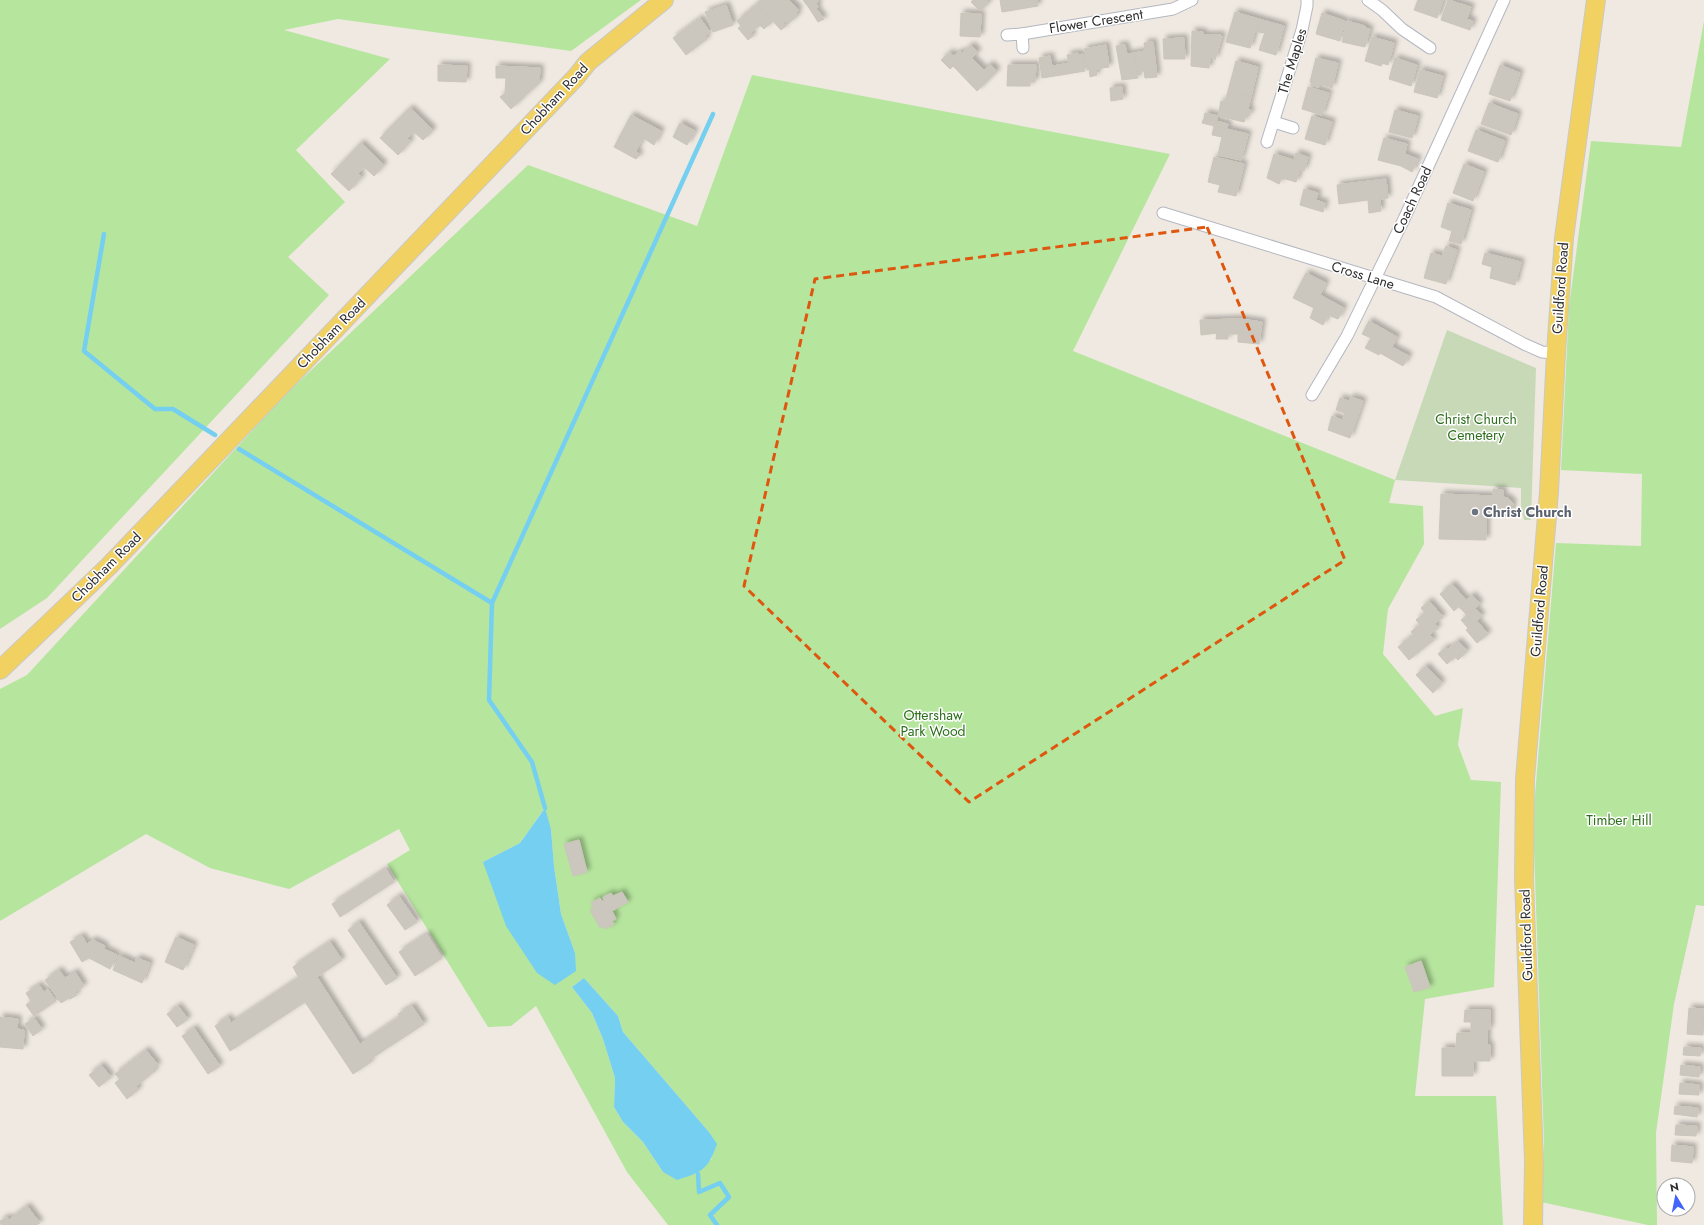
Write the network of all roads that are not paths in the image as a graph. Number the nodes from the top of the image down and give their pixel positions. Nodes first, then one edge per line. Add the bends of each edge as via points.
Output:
1 (664, 0) edge
2 (1192, 0) edge
3 (1306, 0) edge
4 (1368, 0) edge
5 (1504, 0) edge
6 (1596, 0) edge
7 (1022, 34) junction
8 (1007, 35) dead end
9 (1023, 48) dead end
10 (1430, 48) dead end
11 (1274, 122) junction
12 (1293, 128) dead end
13 (1267, 142) dead end
14 (1162, 213) dead end
15 (1375, 278) junction
16 (1556, 353) junction
17 (1312, 395) dead end
18 (0, 670) edge
19 (1534, 1225) edge

1 - 18 main road, Chobham Road via 588,62 109,566
2 - 7 street, Flower Crescent via 1173,9
3 - 11 street, The Maples via 1302,30
4 - 10 street via 1402,29
5 - 15 street, Coach Road
6 - 16 main road, Guildford Road via 1564,238
7 - 8 street, Flower Crescent
7 - 9 street
11 - 12 street
11 - 13 street, The Maples
14 - 15 street, Cross Lane
15 - 16 street, Cross Lane via 1436,297 1524,344 1542,352
15 - 17 street, Coach Road via 1347,336
16 - 19 main road, Guildford Road via 1550,492 1525,779 1524,879

